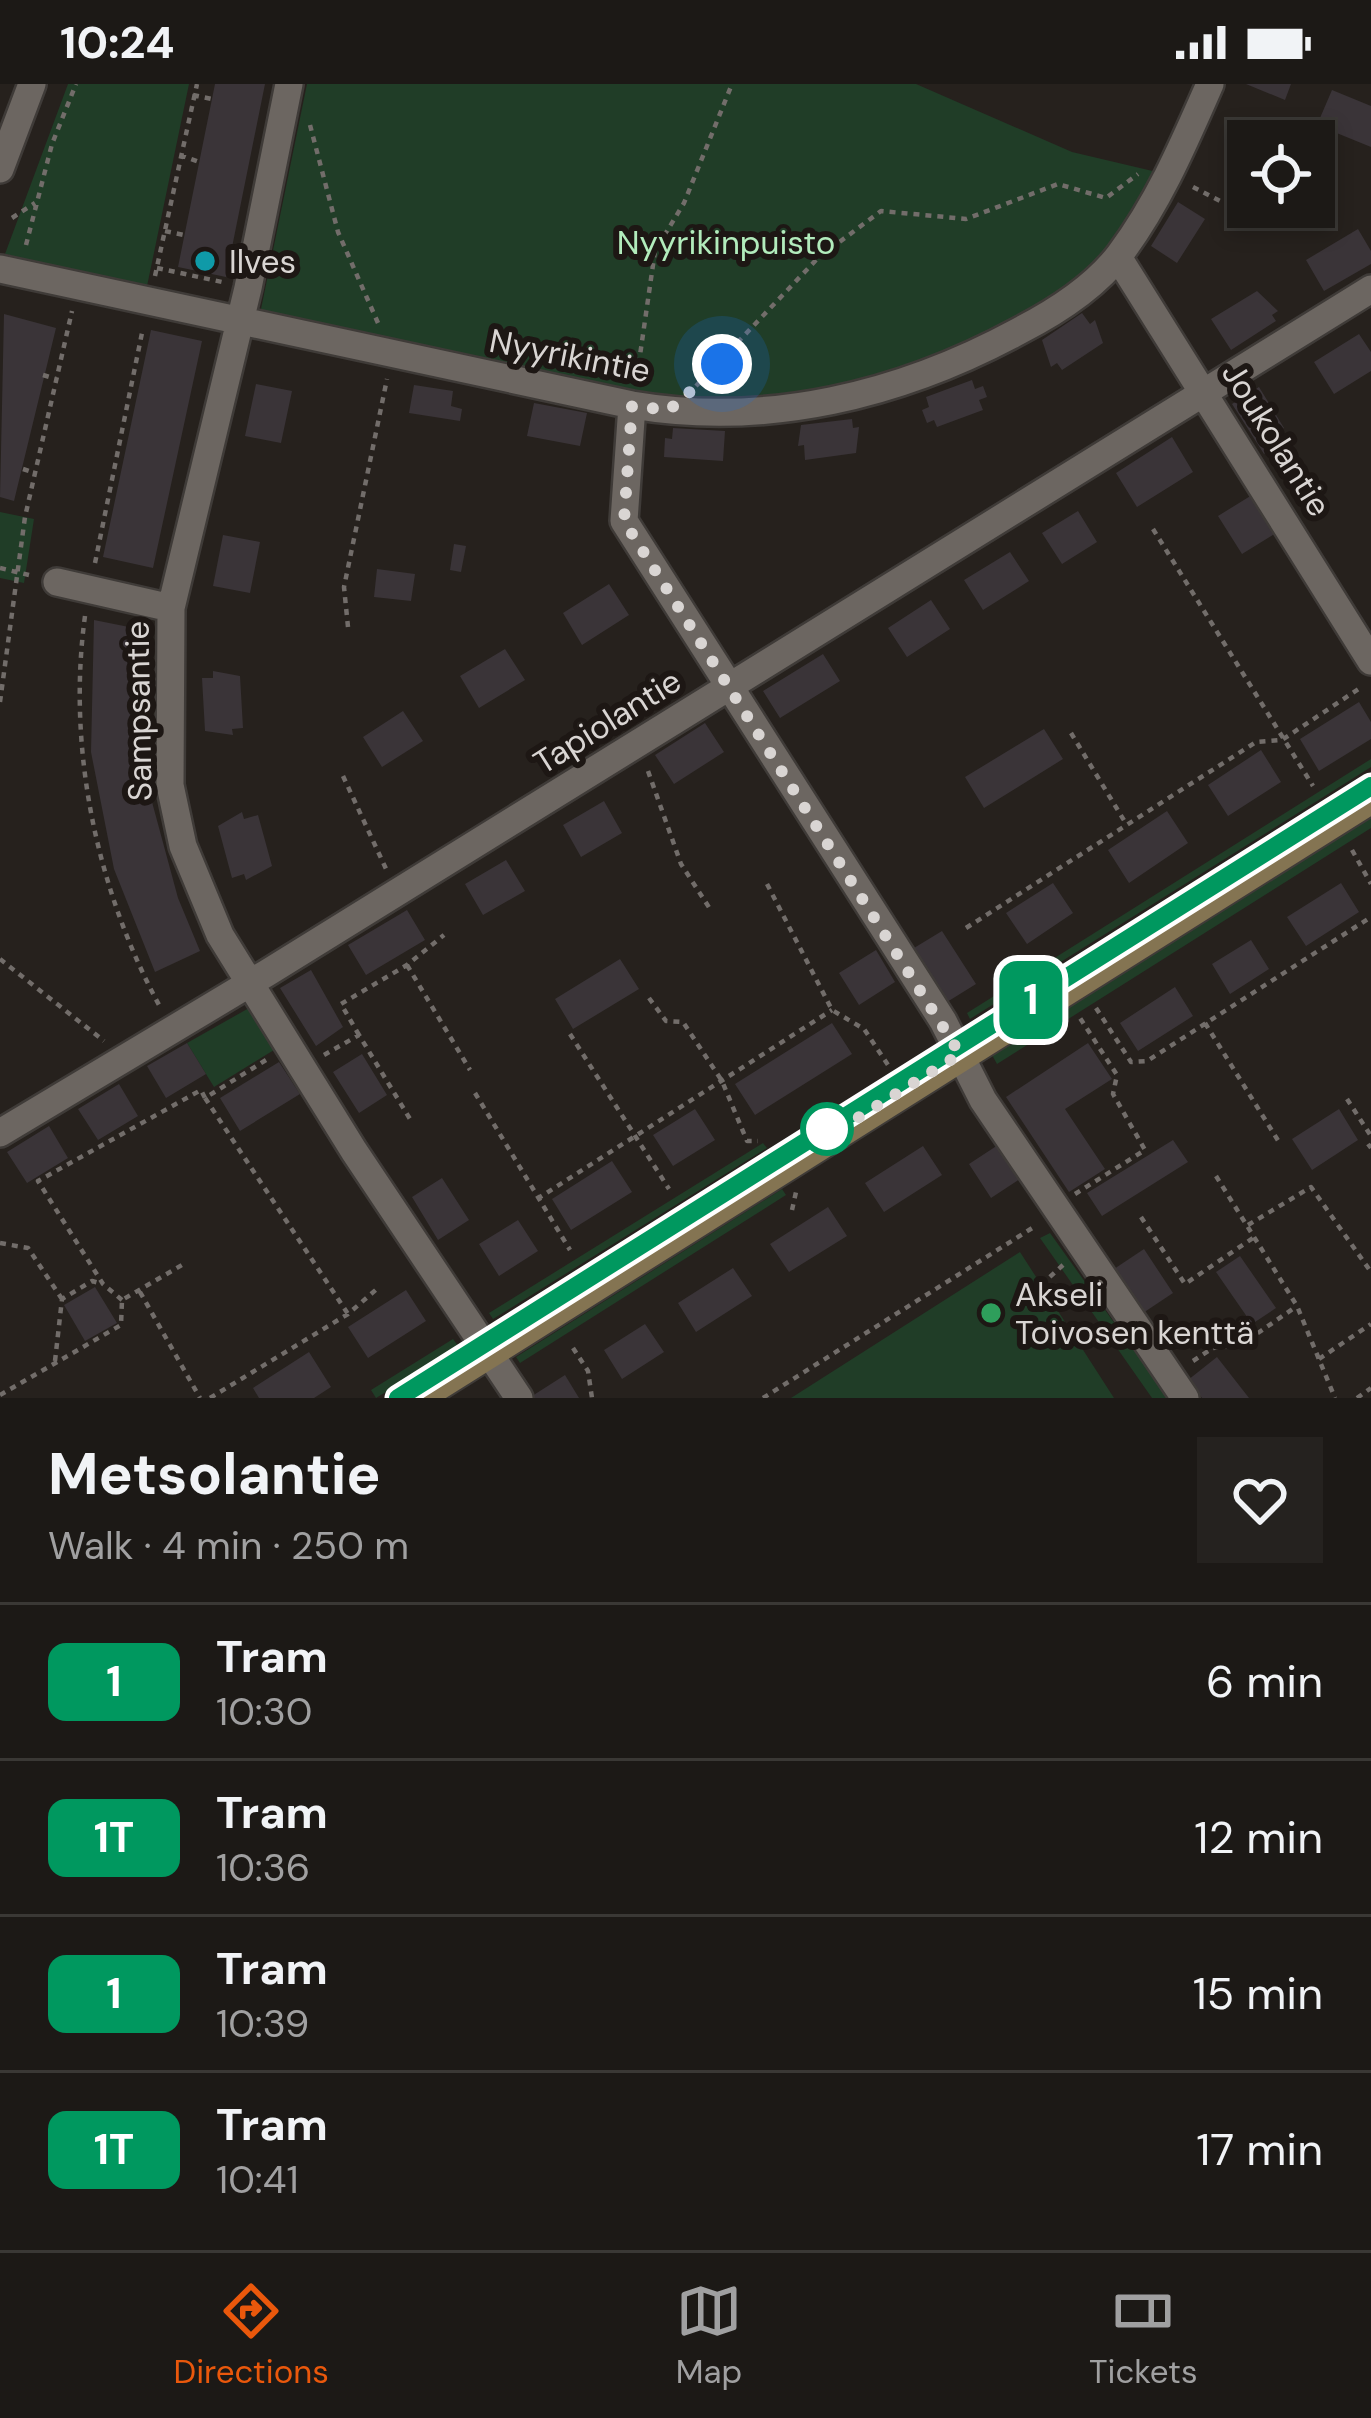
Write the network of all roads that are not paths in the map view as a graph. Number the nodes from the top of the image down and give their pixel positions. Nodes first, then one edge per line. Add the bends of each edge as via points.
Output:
1 (32, 84) edge
2 (289, 84) edge
3 (1210, 84) edge
4 (0, 169) edge
5 (1118, 257) junction
6 (11, 272) edge
7 (1371, 289) edge
8 (239, 323) junction
9 (1203, 390) junction
10 (632, 406) junction
11 (57, 582) road end
12 (171, 608) junction
13 (1370, 671) edge
14 (727, 689) junction
15 (1371, 795) edge
16 (249, 984) junction
17 (960, 1054) junction
18 (0, 1132) edge
19 (487, 1351) junction
20 (1177, 1387) edge
21 (412, 1398) edge
22 (519, 1398) edge

1 - 4 street
2 - 8 street, Sampsantie
3 - 5 street, Nyyrikintie via 1174,166
5 - 9 street, Joukolantie
5 - 10 street, Nyyrikintie via 1053,313 957,365 873,394 725,413
6 - 8 street, Nyyrikintie
7 - 9 street, Tapiolantie
8 - 10 street, Nyyrikintie
8 - 12 street, Sampsantie
9 - 13 street, Joukolantie
9 - 14 street, Tapiolantie
10 - 14 street via 624,521
11 - 12 street
12 - 16 street, Sampsantie via 170,785 183,846
14 - 16 street, Tapiolantie
14 - 17 street
15 - 17 street
16 - 18 street, Tapiolantie
16 - 19 street, Sampsantie
17 - 19 street
17 - 20 street
19 - 21 street
19 - 22 street, Sampsantie

